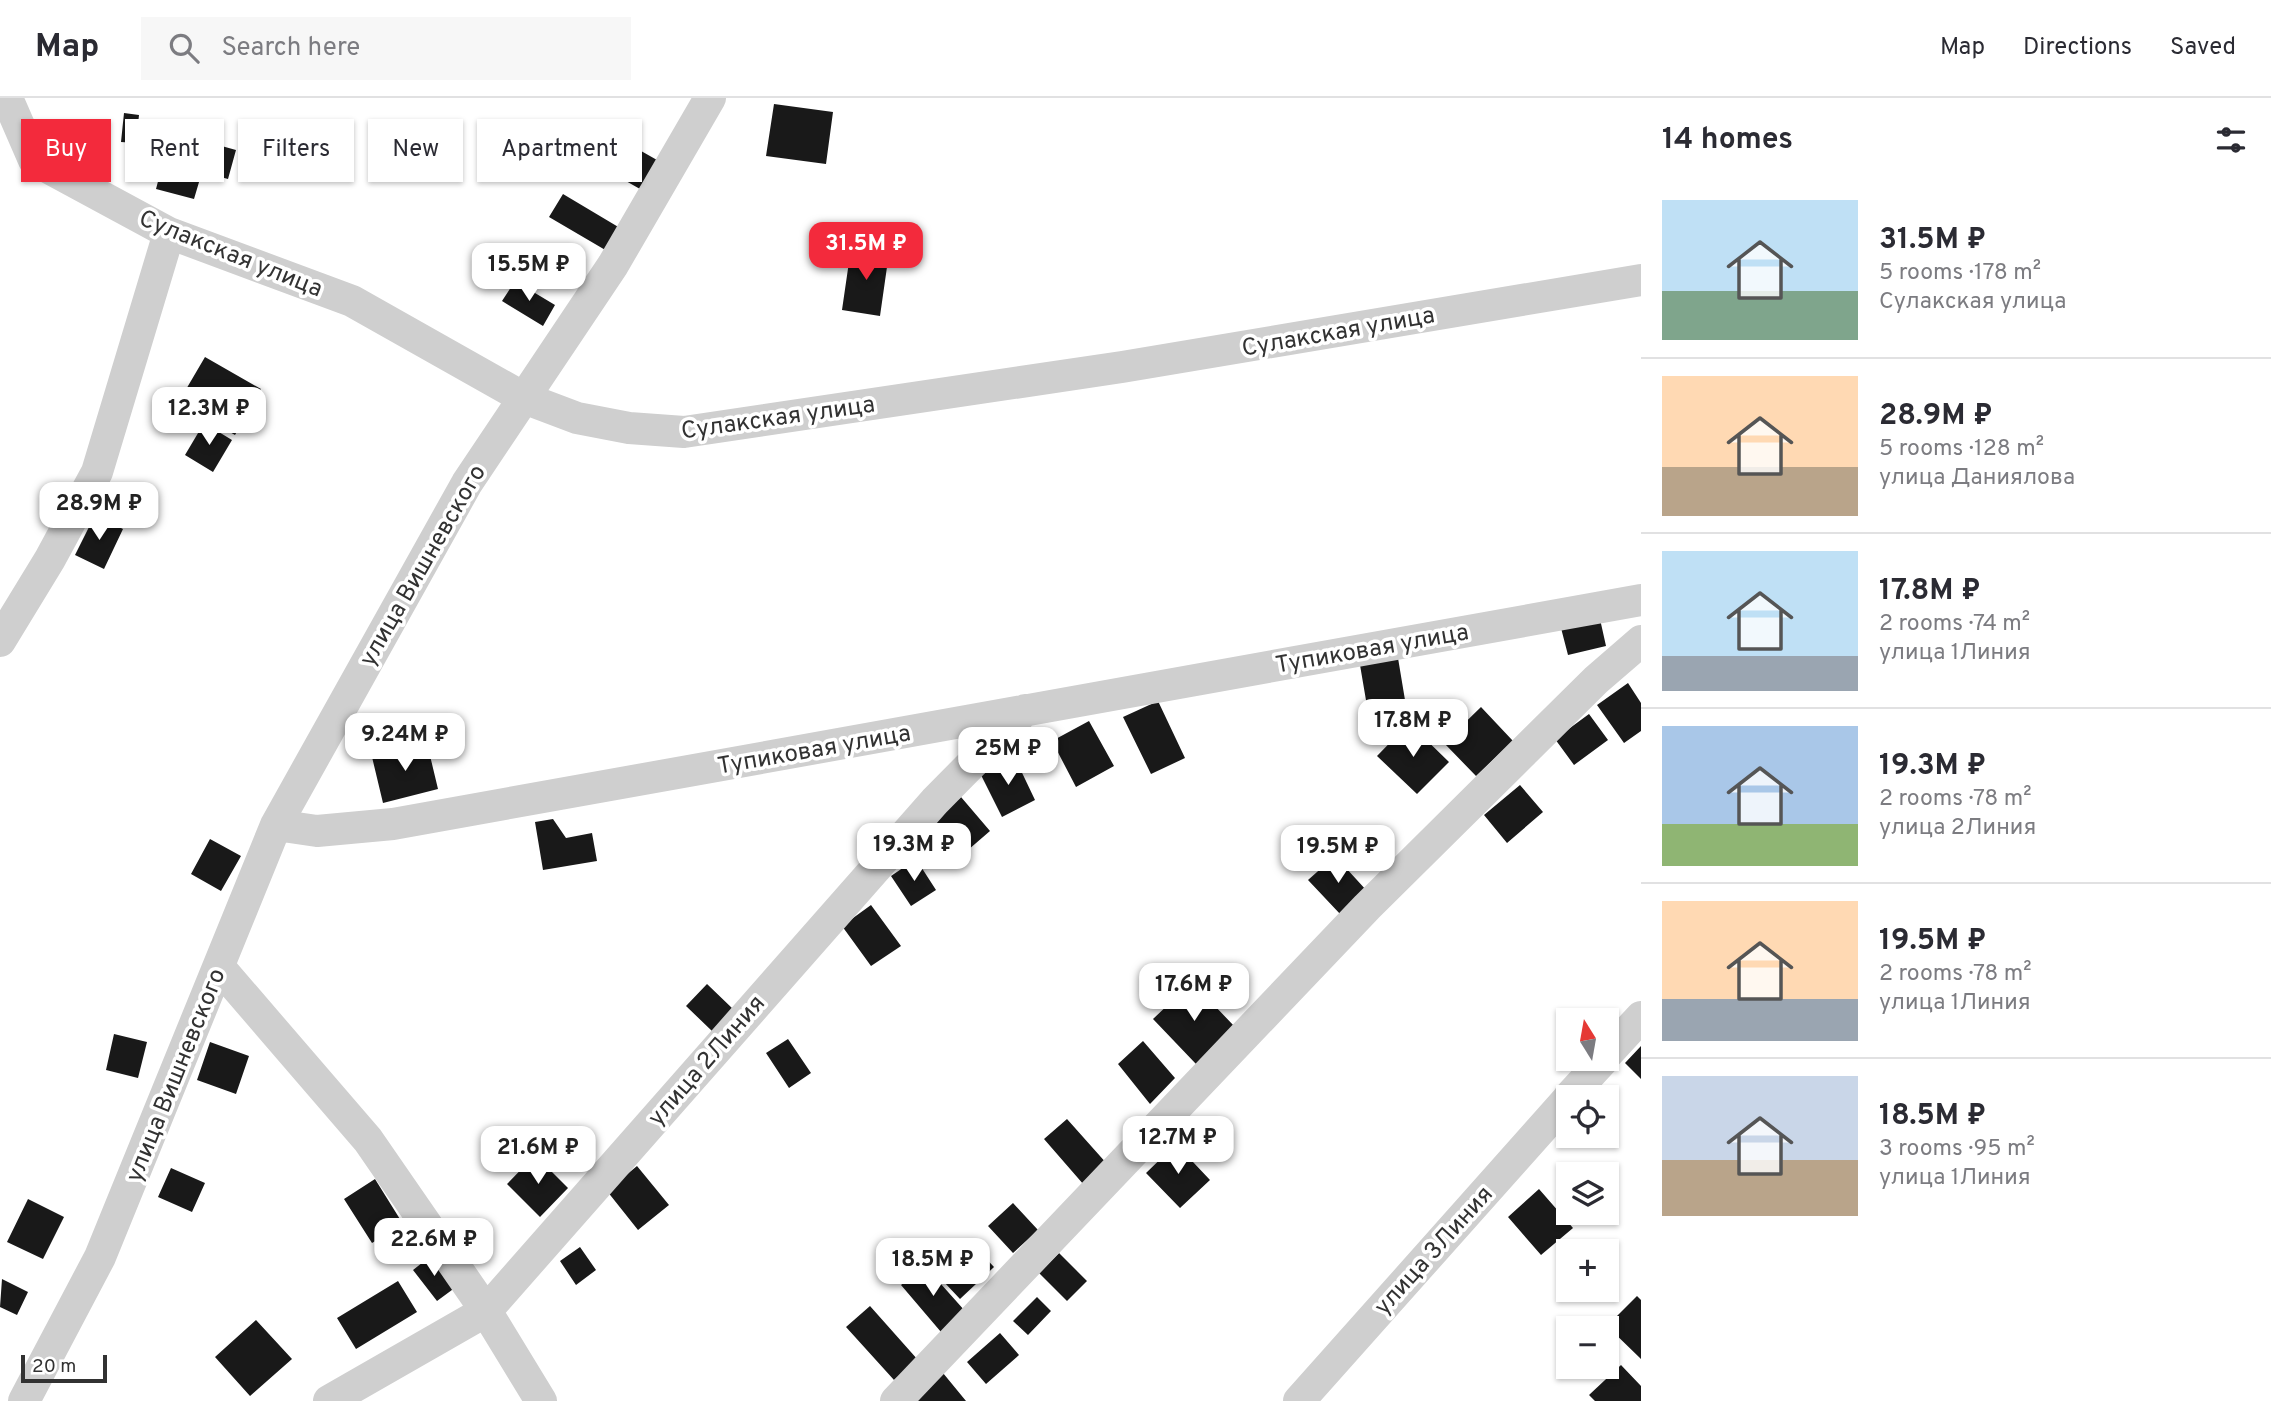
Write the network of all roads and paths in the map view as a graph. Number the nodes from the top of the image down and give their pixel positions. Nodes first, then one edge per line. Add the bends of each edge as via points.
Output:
1 (710, 98) edge
2 (5, 104) edge
3 (169, 233) junction
4 (1641, 280) edge
5 (524, 398) junction
6 (1641, 600) edge
7 (0, 641) edge
8 (1641, 641) edge
9 (1025, 710) junction
10 (276, 825) junction
11 (219, 967) junction
12 (1641, 1017) edge
13 (1619, 1041) edge
14 (1593, 1071) edge
15 (1580, 1085) edge
16 (1556, 1113) edge
17 (486, 1311) junction
18 (24, 1401) edge
19 (329, 1401) edge
20 (541, 1401) edge
21 (896, 1401) edge
22 (1299, 1401) edge

1 - 5 street, улица Вишневского via 613,265
2 - 3 street, Сулакская улица via 34,160
3 - 5 street, Сулакская улица via 352,301
3 - 7 street via 97,472
4 - 5 street, Сулакская улица via 1122,367 684,432 577,418
5 - 10 street, улица Вишневского via 460,495
6 - 9 street, Тупиковая улица
8 - 21 street via 1367,907
9 - 10 street, Тупиковая улица via 393,824 317,831
9 - 17 street, улица 2Линия via 935,801
10 - 11 street, улица Вишневского
11 - 17 street via 368,1140
11 - 18 street, улица Вишневского via 100,1257
12 - 13 street, улица 3Линия
14 - 15 street, улица 3Линия
16 - 22 street, улица 3Линия
17 - 19 street, улица 2Линия
17 - 20 street

